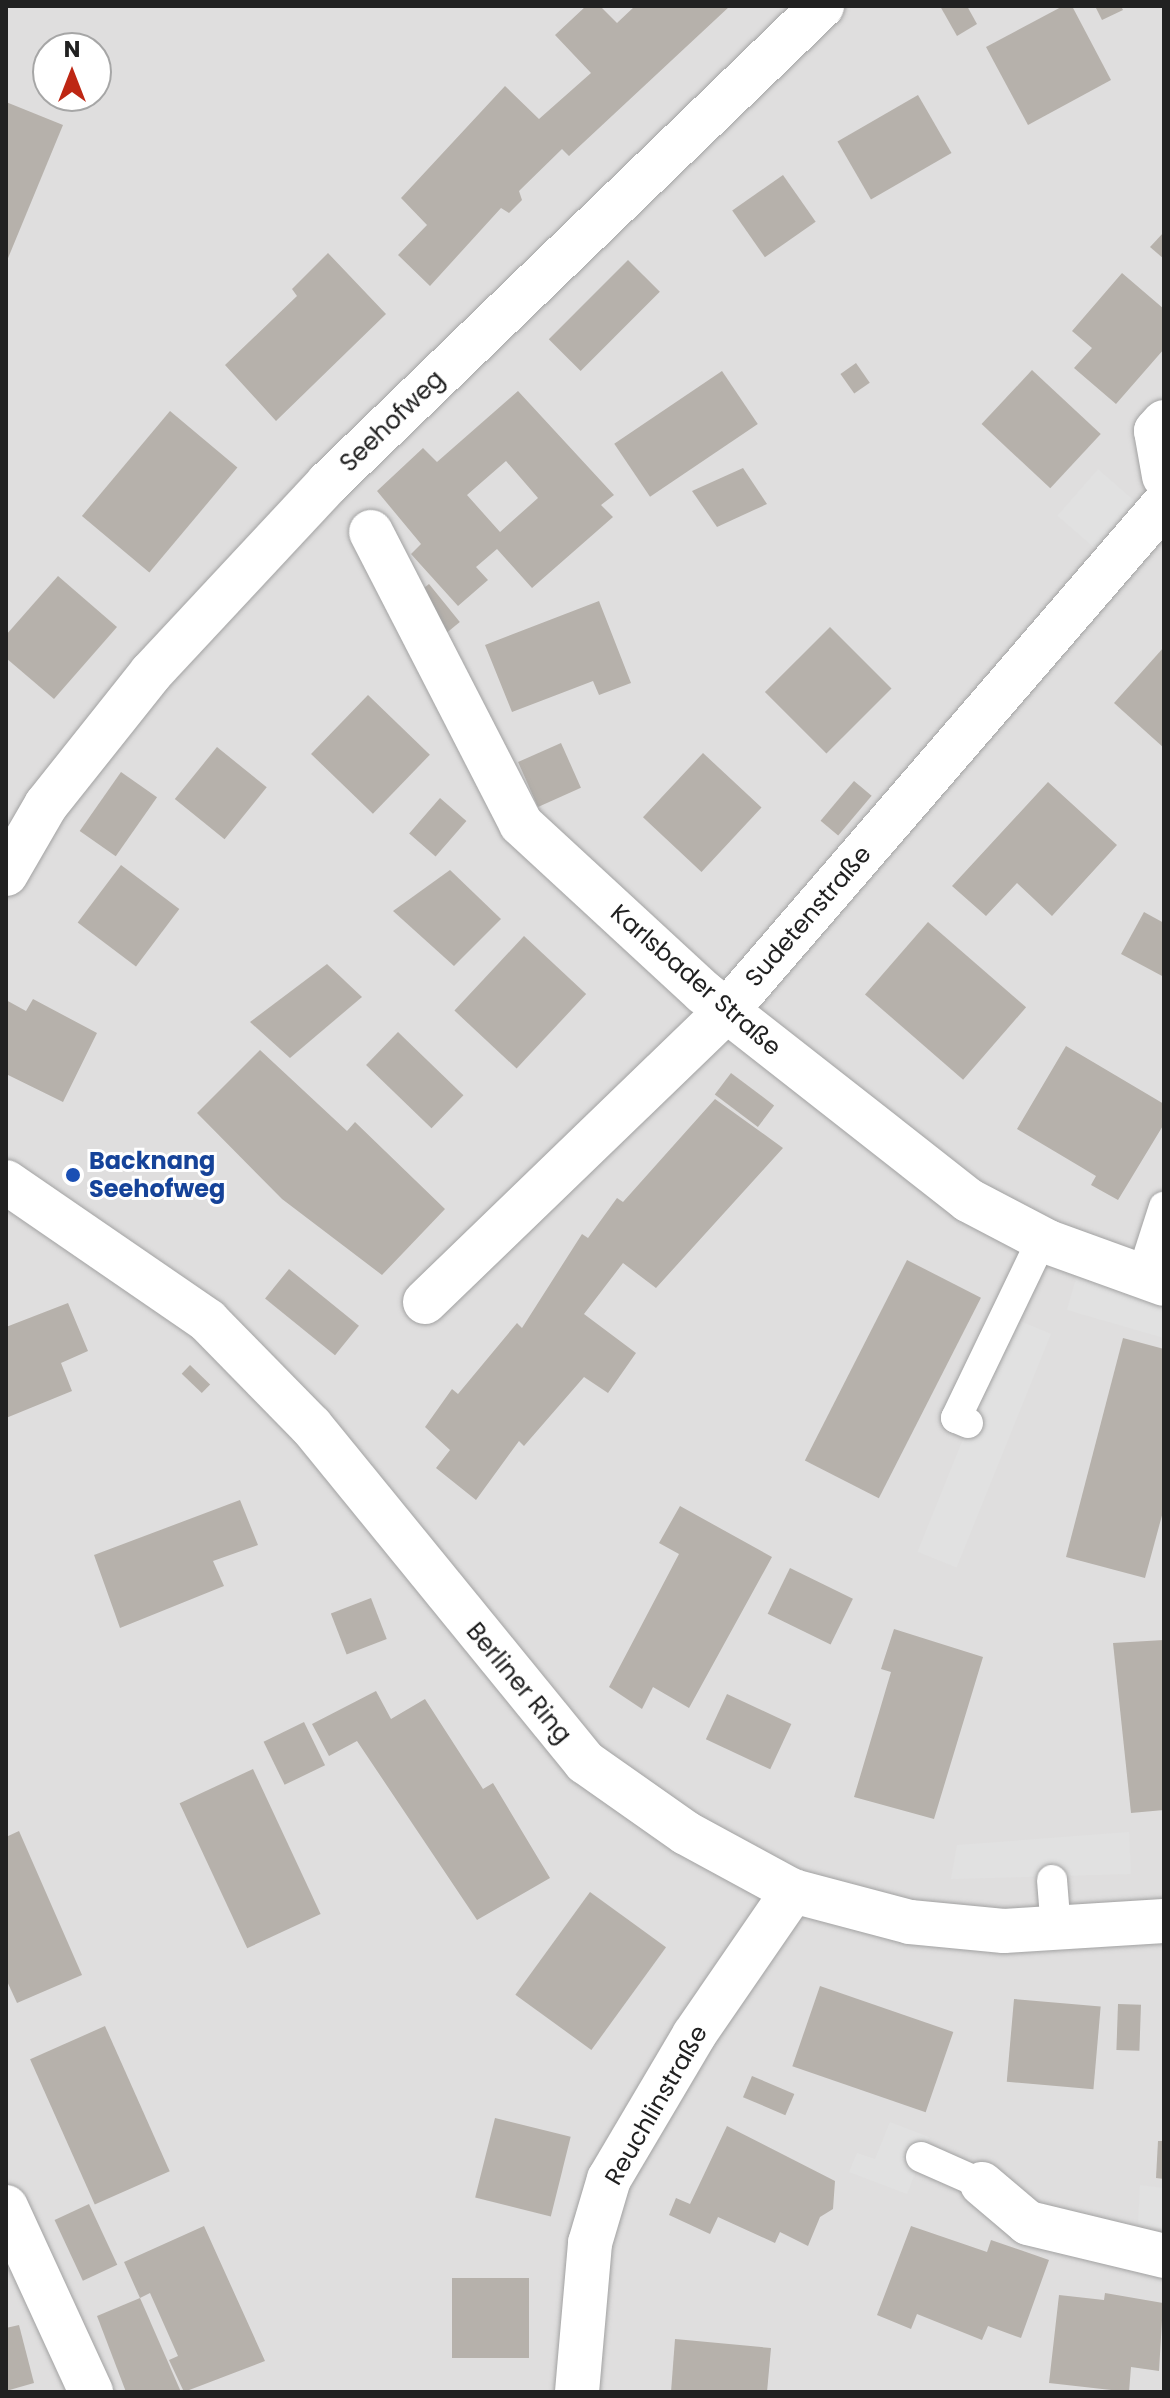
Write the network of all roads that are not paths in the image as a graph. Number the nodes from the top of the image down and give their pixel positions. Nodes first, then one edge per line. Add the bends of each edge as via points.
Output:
1 (822, 6) edge
2 (1164, 422) edge
3 (1164, 476) edge
4 (1164, 504) edge
5 (371, 532) dead end
6 (6, 874) edge
7 (729, 1008) junction
8 (6, 1182) edge
9 (1164, 1207) edge
10 (1042, 1239) junction
11 (1152, 1281) edge
12 (425, 1302) dead end
13 (968, 1423) dead end
14 (1052, 1880) dead end
15 (793, 1891) junction
16 (1164, 1921) edge
17 (1056, 1930) junction
18 (921, 2157) dead end
19 (982, 2184) joint
20 (6, 2207) edge
21 (1164, 2256) edge
22 (91, 2392) edge
23 (577, 2392) edge

1 - 6 street, Seehofweg via 328,483 151,673 46,805
2 - 3 street via 1156,431
4 - 7 street, Sudetenstraße
5 - 7 street, Karlsbader Straße via 521,824
7 - 10 street, Karlsbader Straße via 886,1140 968,1200
7 - 12 street, Sudetenstraße
8 - 15 street, Berliner Ring via 208,1321 311,1426 585,1762 686,1833
9 - 11 lane
10 - 11 street, Karlsbader Straße
10 - 13 lane via 956,1418
14 - 17 lane
15 - 17 street, Berliner Ring via 910,1922
15 - 23 street, Reuchlinstraße via 694,2035 609,2179 590,2243
16 - 17 street, Berliner Ring
18 - 19 lane
19 - 21 street via 1028,2223
20 - 22 street

